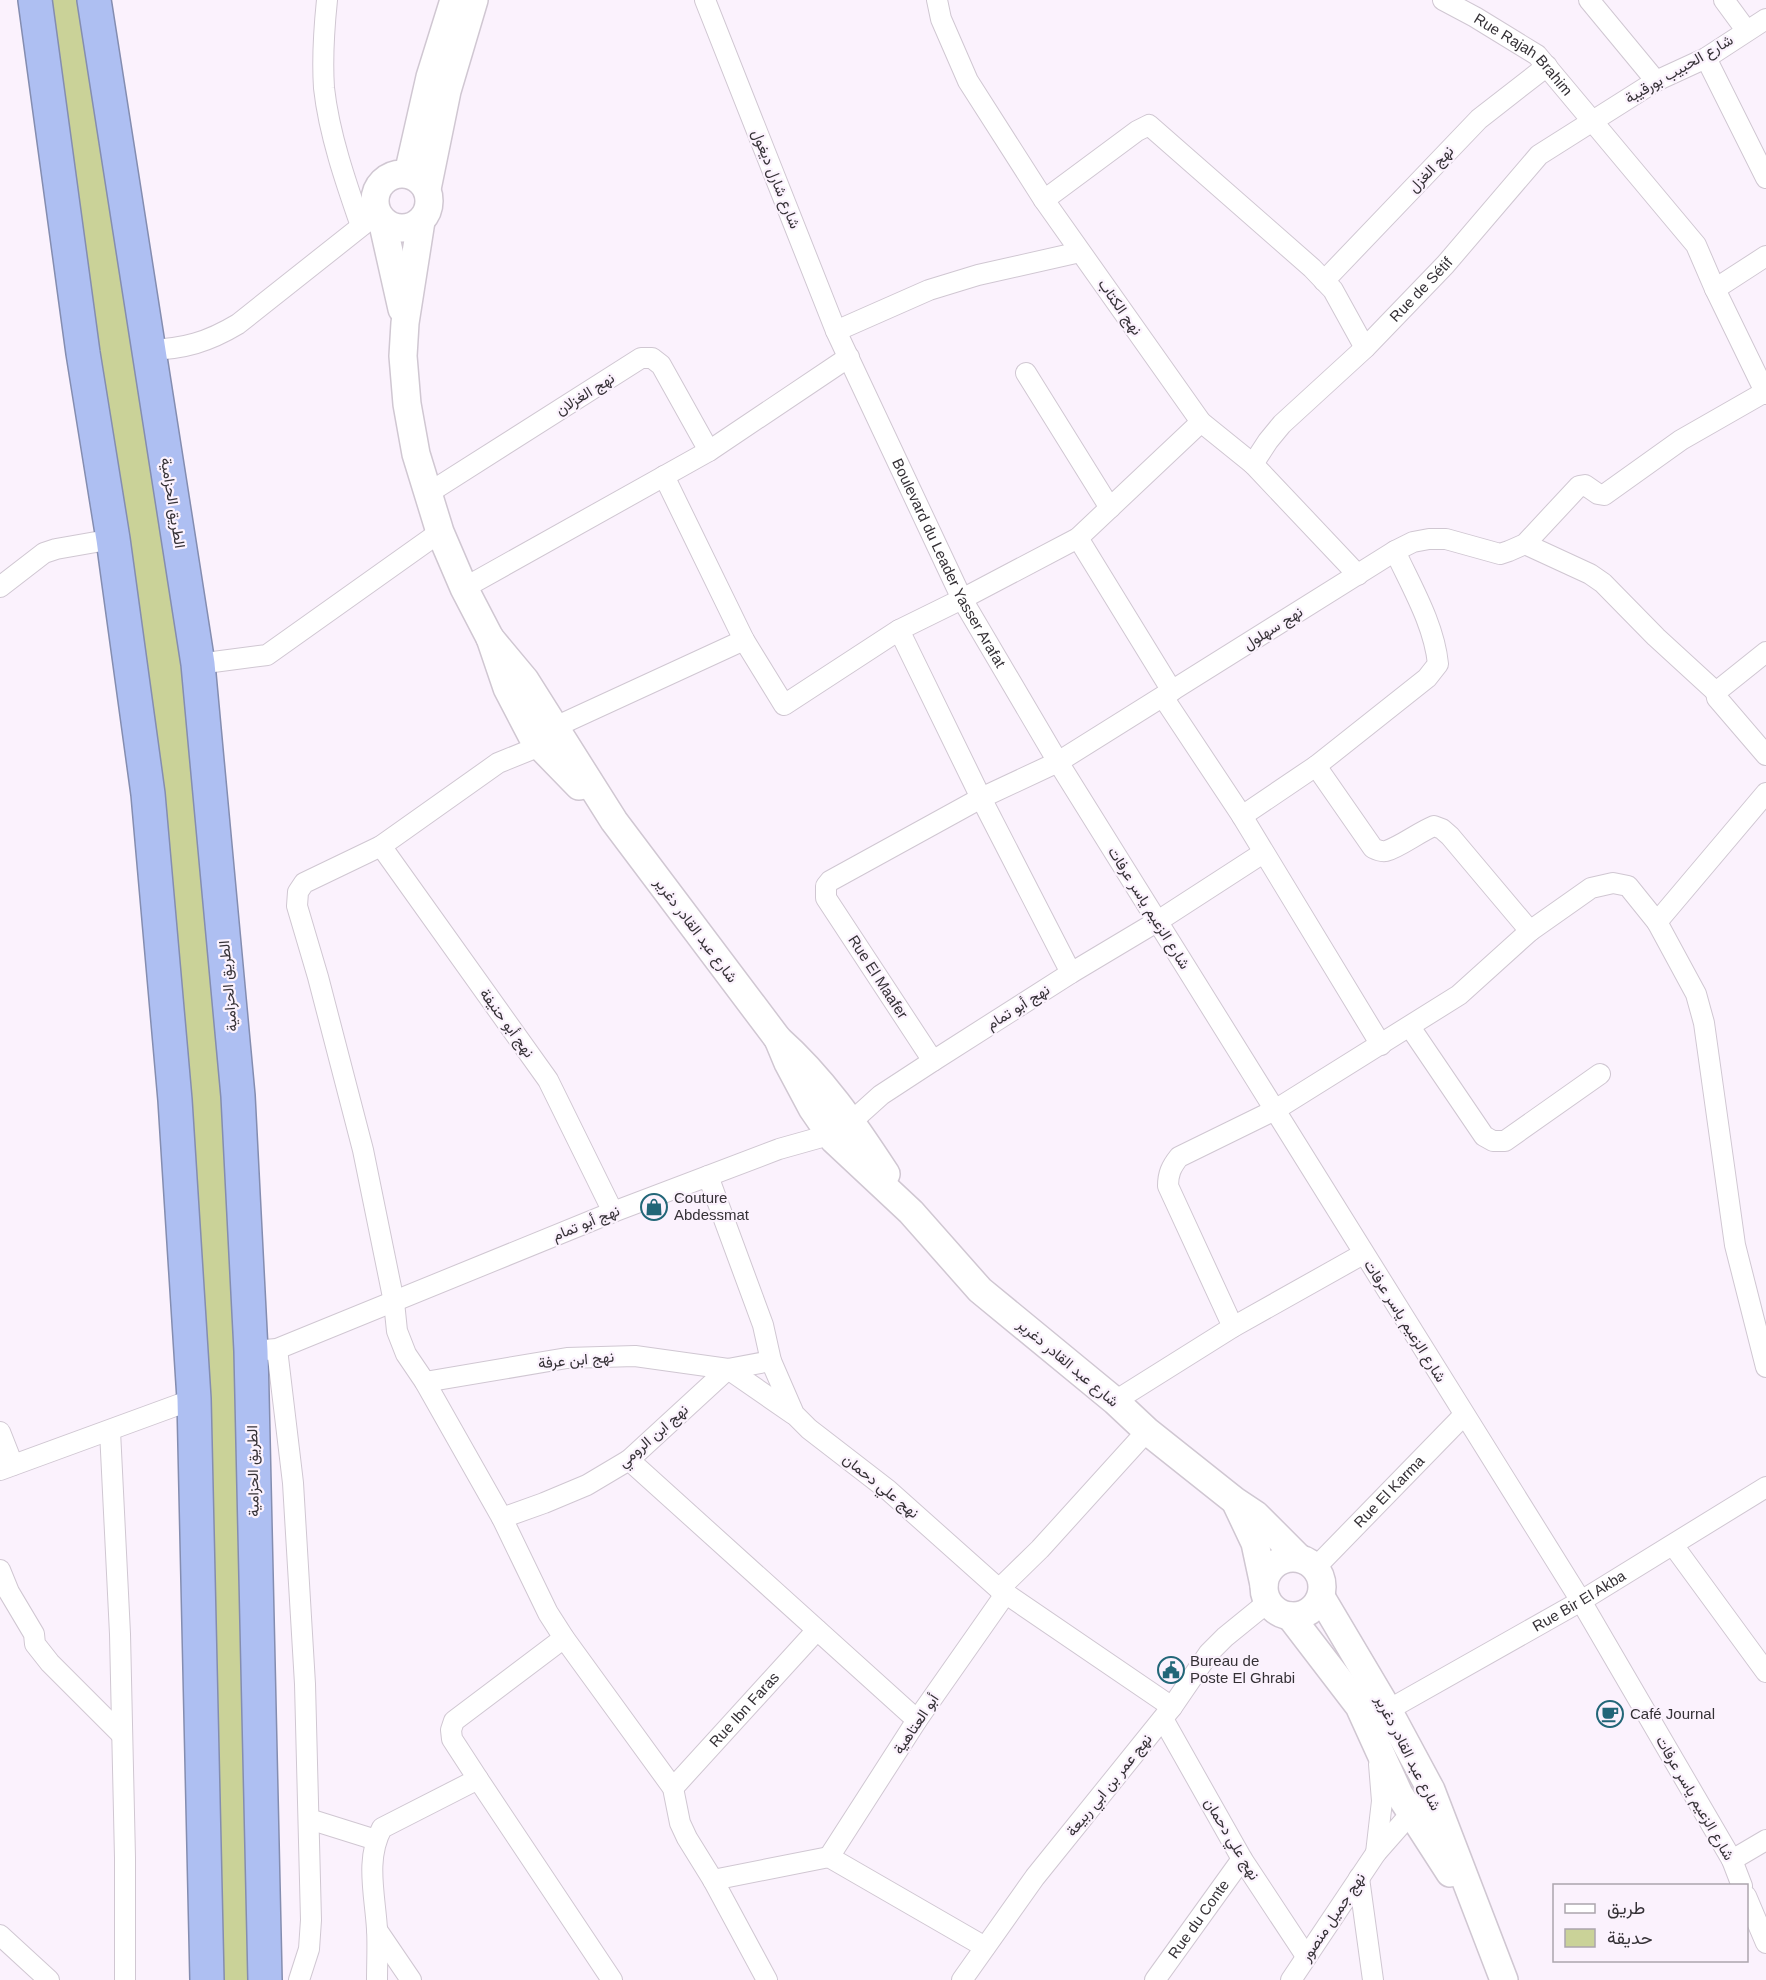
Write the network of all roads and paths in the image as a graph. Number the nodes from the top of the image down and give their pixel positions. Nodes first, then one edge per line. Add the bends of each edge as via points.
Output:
1 (35, 0) edge
2 (94, 0) edge
3 (327, 0) edge
4 (454, 0) edge
5 (474, 0) edge
6 (705, 0) edge
7 (937, 0) edge
8 (1443, 0) edge
9 (1589, 0) edge
10 (1724, 0) edge
11 (1766, 19) edge
12 (1746, 30) junction
13 (1706, 58) junction
14 (1547, 66) junction
15 (1656, 81) junction
16 (1593, 120) junction
17 (1766, 178) edge
18 (418, 182) junction
19 (1044, 200) junction
20 (374, 220) junction
21 (422, 221) junction
22 (1080, 252) junction
23 (1766, 256) edge
24 (1324, 281) junction
25 (1715, 289) junction
26 (405, 323) junction
27 (836, 331) junction
28 (1365, 348) junction
29 (149, 350) junction
30 (849, 357) junction
31 (1026, 374) dead end
32 (1765, 393) edge
33 (1202, 422) junction
34 (709, 451) junction
35 (1253, 464) junction
36 (664, 476) junction
37 (427, 494) junction
38 (1110, 508) junction
39 (440, 532) junction
40 (1078, 538) junction
41 (113, 539) junction
42 (1525, 544) junction
43 (1395, 551) junction
44 (1358, 575) junction
45 (0, 587) edge
46 (464, 588) junction
47 (962, 599) junction
48 (899, 630) junction
49 (744, 640) junction
50 (1766, 652) edge
51 (198, 664) junction
52 (1168, 694) junction
53 (1716, 695) junction
54 (542, 729) junction
55 (1766, 755) edge
56 (1058, 762) junction
57 (1316, 766) junction
58 (1766, 793) edge
59 (981, 798) junction
60 (1242, 816) junction
61 (381, 846) junction
62 (1263, 853) junction
63 (825, 892) joint
64 (1158, 921) junction
65 (1657, 922) junction
66 (1530, 931) junction
67 (1071, 973) junction
68 (1410, 1027) junction
69 (1381, 1045) junction
70 (933, 1061) junction
71 (1599, 1074) dead end
72 (1275, 1110) junction
73 (836, 1121) junction
74 (708, 1176) junction
75 (613, 1212) junction
76 (1363, 1254) junction
77 (394, 1302) junction
78 (1233, 1327) junction
79 (264, 1350) junction
80 (771, 1361) junction
81 (1766, 1367) edge
82 (728, 1369) junction
83 (425, 1382) junction
84 (194, 1399) junction
85 (1115, 1401) junction
86 (794, 1414) junction
87 (1464, 1415) junction
88 (110, 1431) junction
89 (1147, 1431) junction
90 (0, 1432) edge
91 (629, 1460) junction
92 (6, 1468) edge
93 (1766, 1486) edge
94 (1235, 1502) junction
95 (502, 1518) junction
96 (1673, 1545) junction
97 (1307, 1563) junction
98 (0, 1570) edge
99 (1002, 1591) junction
100 (1321, 1597) junction
101 (1274, 1601) junction
102 (1581, 1601) junction
103 (817, 1630) junction
104 (564, 1638) junction
105 (1766, 1672) edge
106 (1388, 1710) junction
107 (1168, 1713) junction
108 (917, 1720) junction
109 (122, 1735) junction
110 (1377, 1748) junction
111 (478, 1779) junction
112 (673, 1788) junction
113 (1431, 1790) junction
114 (1411, 1813) junction
115 (309, 1819) junction
116 (376, 1840) junction
117 (1766, 1840) edge
118 (1376, 1853) junction
119 (829, 1857) junction
120 (1242, 1859) junction
121 (1731, 1860) junction
122 (1359, 1878) junction
123 (713, 1880) junction
124 (1741, 1884) edge
125 (1748, 1901) edge
126 (1478, 1917) junction
127 (377, 1930) junction
128 (0, 1935) edge
129 (1766, 1943) edge
130 (985, 1947) junction
131 (1306, 1956) junction
132 (49, 1980) edge
133 (125, 1980) edge
134 (207, 1980) edge
135 (265, 1980) edge
136 (299, 1980) edge
137 (377, 1980) edge
138 (411, 1980) edge
139 (612, 1980) edge
140 (766, 1980) edge
141 (962, 1980) edge
142 (1155, 1980) edge
143 (1291, 1980) edge
144 (1373, 1980) edge
145 (1504, 1980) edge

1 - 41 highway via 83,353
2 - 29 highway, الطريق الحزامية
3 - 20 street via 324,89 339,159
4 - 18 main road via 430,77
5 - 18 main road
6 - 27 street, شارع شارل ديغول
7 - 19 street, نهج الكتاب via 941,19 968,81
8 - 14 street, Rue Rajah Brahim via 1537,54
9 - 15 street
10 - 12 street
11 - 12 street, شارع الحبيب بورقيبة
12 - 13 street, شارع الحبيب بورقيبة
13 - 15 street, شارع الحبيب بورقيبة
13 - 17 street
14 - 16 street, Rue Rajah Brahim
14 - 24 street, نهج الغزل via 1479,119
15 - 16 street, شارع الحبيب بورقيبة
16 - 25 street, Rue Rajah Brahim via 1696,245
16 - 28 street, Rue de Sétif via 1539,156 1445,265
18 - 20 main road, شارع عبد القادر دغرير via 390,176 378,188
18 - 21 main road, شارع عبد القادر دغرير via 430,197
19 - 22 street, نهج الكتاب
19 - 24 street via 1149,125
20 - 21 main road via 397,228
20 - 26 main road, شارع عبد القادر دغرير
20 - 29 street via 223,333 191,346
21 - 26 main road, شارع عبد القادر دغرير
22 - 27 street via 929,290
22 - 33 street, نهج الكتاب
23 - 25 street
24 - 28 street
25 - 32 street, Rue Rajah Brahim
26 - 37 main road, شارع عبد القادر دغرير via 407,404
27 - 30 street, شارع شارل ديغول
28 - 35 street, Rue de Sétif via 1282,423
29 - 51 highway, الطريق الحزامية
30 - 34 street
30 - 47 street, Boulevard du Leader Yasser Arafat
31 - 38 street
32 - 42 street via 1681,440 1607,493 1598,494 1585,485 1579,486
33 - 35 street, نهج الكتاب
33 - 38 street
34 - 36 street
34 - 37 street, نهج الغزلان via 661,365 652,358 641,358
35 - 44 street, نهج الكتاب
36 - 46 street
36 - 49 street
37 - 39 main road, شارع عبد القادر دغرير
38 - 40 street
39 - 46 main road, شارع عبد القادر دغرير
39 - 51 street via 267,655
40 - 47 street
40 - 52 street
41 - 45 street via 44,553
41 - 84 highway via 148,794 175,1100
42 - 43 street, نهج سهلول via 1500,554 1429,538
42 - 53 street via 1603,583
43 - 44 street, نهج سهلول
43 - 57 street via 1425,616 1437,648 1438,664 1427,678
44 - 52 street, نهج سهلول
46 - 54 main road, شارع عبد القادر دغرير via 490,638 507,688
47 - 48 street
47 - 56 street, Boulevard du Leader Yasser Arafat
48 - 49 street via 784,705
48 - 59 street
49 - 54 street
50 - 53 street
51 - 79 highway, الطريق الحزامية
52 - 56 street, نهج سهلول
52 - 60 street
53 - 55 street
54 - 61 street
54 - 73 main road, شارع عبد القادر دغرير via 778,1039 788,1063
56 - 59 street, نهج سهلول
56 - 64 street, شارع الزعيم ياسر عرفات
57 - 60 street
57 - 66 street via 1373,848 1386,851 1434,826 1442,830
58 - 65 street
59 - 63 street, نهج سهلول via 830,881
59 - 67 street
60 - 62 street
61 - 75 street, نهج أبو حنيفة via 548,1080
61 - 77 street via 304,884 298,892 297,906 363,1150
62 - 64 street, نهج أبو تمام
62 - 69 street
63 - 70 street, Rue El Maafer
64 - 67 street, نهج أبو تمام
64 - 72 street, شارع الزعيم ياسر عرفات
65 - 66 street via 1628,886 1613,883 1591,888
65 - 81 street via 1696,994 1704,1023 1735,1245
66 - 68 street via 1459,995
67 - 70 street, نهج أبو تمام
68 - 69 street
68 - 71 street via 1484,1136 1493,1141 1505,1141
69 - 72 street
70 - 73 street, نهج أبو تمام
72 - 76 street, شارع الزعيم ياسر عرفات
72 - 78 street via 1179,1157 1168,1177 1168,1186
73 - 74 street, نهج أبو تمام via 779,1149
73 - 85 main road, شارع عبد القادر دغرير via 980,1290
74 - 75 street, نهج أبو تمام
74 - 80 street, نهج علي دحمان via 763,1325
75 - 77 street, نهج أبو تمام
76 - 78 street
76 - 87 street, شارع الزعيم ياسر عرفات
77 - 79 street, نهج أبو تمام
77 - 83 street via 397,1331 406,1354
78 - 85 street
79 - 115 street via 293,1483
79 - 135 highway, الطريق الحزامية
80 - 82 street
80 - 86 street, نهج علي دحمان
82 - 83 street, نهج ابن عرفة via 635,1356 567,1358
82 - 86 street
82 - 91 street, نهج ابن الرومي
83 - 95 street
84 - 88 street
84 - 134 highway
85 - 89 main road, شارع عبد القادر دغرير
86 - 99 street, نهج علي دحمان via 888,1490
87 - 97 street, Rue El Karma
87 - 102 street, شارع الزعيم ياسر عرفات
88 - 92 street
88 - 109 street
89 - 94 main road, شارع عبد القادر دغرير
89 - 99 street, أبو العتاهية
90 - 92 street
91 - 95 street, نهج ابن الرومي via 587,1485
91 - 103 street
93 - 96 street, Rue Bir El Akba
94 - 97 main road, شارع عبد القادر دغرير via 1256,1515
94 - 101 main road, شارع عبد القادر دغرير via 1255,1543
95 - 104 street
96 - 102 street, Rue Bir El Akba
96 - 105 street
97 - 100 main road via 1321,1576
97 - 101 main road via 1286,1558 1267,1573
98 - 109 street via 34,1634 35,1644
99 - 107 street, نهج علي دحمان
99 - 108 street, أبو العتاهية
100 - 101 main road via 1303,1615
100 - 106 main road, شارع عبد القادر دغرير
101 - 107 street, نهج عمر بن ابي ربيعة via 1209,1653
101 - 110 main road, شارع عبد القادر دغرير via 1359,1706
102 - 106 street, Rue Bir El Akba
102 - 121 street, شارع الزعيم ياسر عرفات
103 - 108 street
103 - 112 street, Rue Ibn Faras
104 - 111 street via 454,1720 452,1739
104 - 112 street
106 - 113 main road, شارع عبد القادر دغرير
107 - 120 street, نهج علي دحمان
107 - 130 street, نهج عمر بن ابي ربيعة via 1035,1877
108 - 119 street, أبو العتاهية
109 - 133 street
110 - 114 main road, شارع عبد القادر دغرير
110 - 118 street via 1382,1801
111 - 116 street via 382,1828
111 - 139 street
112 - 123 street via 680,1823
113 - 114 street, نهج جميل منصور
113 - 126 main road, شارع عبد القادر دغرير
114 - 118 street, نهج جميل منصور
114 - 126 main road, شارع عبد القادر دغرير
115 - 116 street
115 - 136 street via 311,1930
116 - 127 street via 372,1875
117 - 121 street
118 - 122 street, نهج جميل منصور
119 - 123 street
119 - 130 street
120 - 131 street, نهج علي دحمان
120 - 142 street, Rue du Conte
121 - 124 street, شارع الزعيم ياسر عرفات
122 - 131 street, نهج جميل منصور
122 - 144 street
123 - 140 street
125 - 129 street
126 - 145 main road, شارع عبد القادر دغرير
127 - 137 street
127 - 138 street
128 - 132 street
130 - 141 street, نهج عمر بن ابي ربيعة
131 - 143 street, نهج جميل منصور

